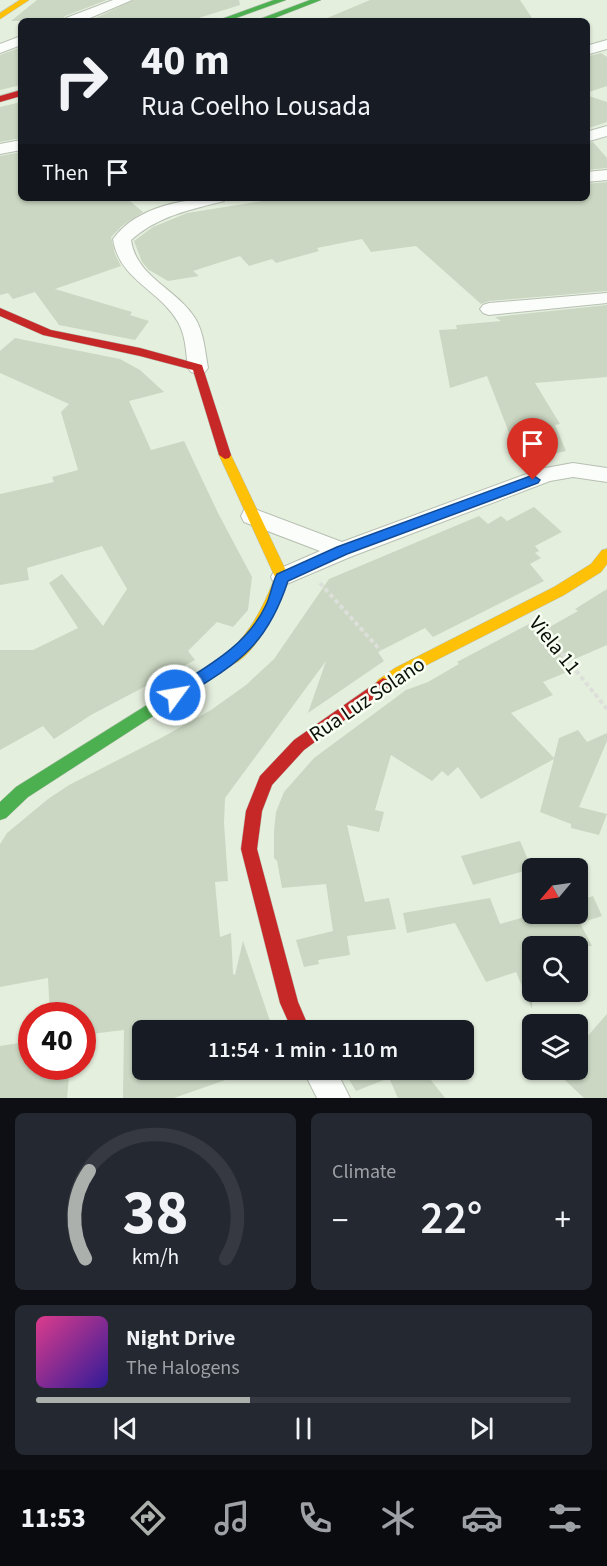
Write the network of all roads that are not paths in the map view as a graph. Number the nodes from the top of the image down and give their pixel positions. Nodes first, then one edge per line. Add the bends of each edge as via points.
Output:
1 (25, 0) edge
2 (125, 0) edge
3 (282, 0) edge
4 (316, 0) edge
5 (0, 17) edge
6 (79, 18) edge
7 (229, 18) edge
8 (267, 18) edge
9 (18, 41) edge
10 (607, 44) edge
11 (0, 49) edge
12 (590, 50) edge
13 (18, 81) edge
14 (0, 85) edge
15 (18, 94) edge
16 (0, 99) edge
17 (607, 131) edge
18 (590, 136) edge
19 (18, 146) edge
20 (0, 149) edge
21 (607, 175) edge
22 (590, 177) edge
23 (202, 201) edge
24 (607, 298) edge
25 (489, 309) dead end
26 (0, 311) edge
27 (172, 361) joint
28 (197, 361) junction
29 (607, 476) edge
30 (252, 516) junction
31 (342, 551) junction
32 (607, 554) edge
33 (282, 578) junction
34 (0, 813) edge
35 (297, 1020) edge
36 (324, 1080) edge
37 (334, 1098) edge

1 - 5 street
2 - 6 street
3 - 7 street
4 - 8 street
9 - 11 street
10 - 12 street
13 - 14 street
15 - 16 street
17 - 18 street
19 - 20 street
21 - 22 street
23 - 28 street via 154,215 122,239 128,263 185,318 195,339
24 - 25 street
26 - 27 street via 34,329
27 - 28 street
28 - 30 street via 228,465
29 - 31 street via 573,470 546,474
30 - 31 street
30 - 33 street
31 - 33 street
32 - 35 street, Rua Luz Solano via 596,568 400,672 299,745 266,781 254,811 249,849 264,917
33 - 34 street via 272,607 255,634 232,658 22,792
36 - 37 street

